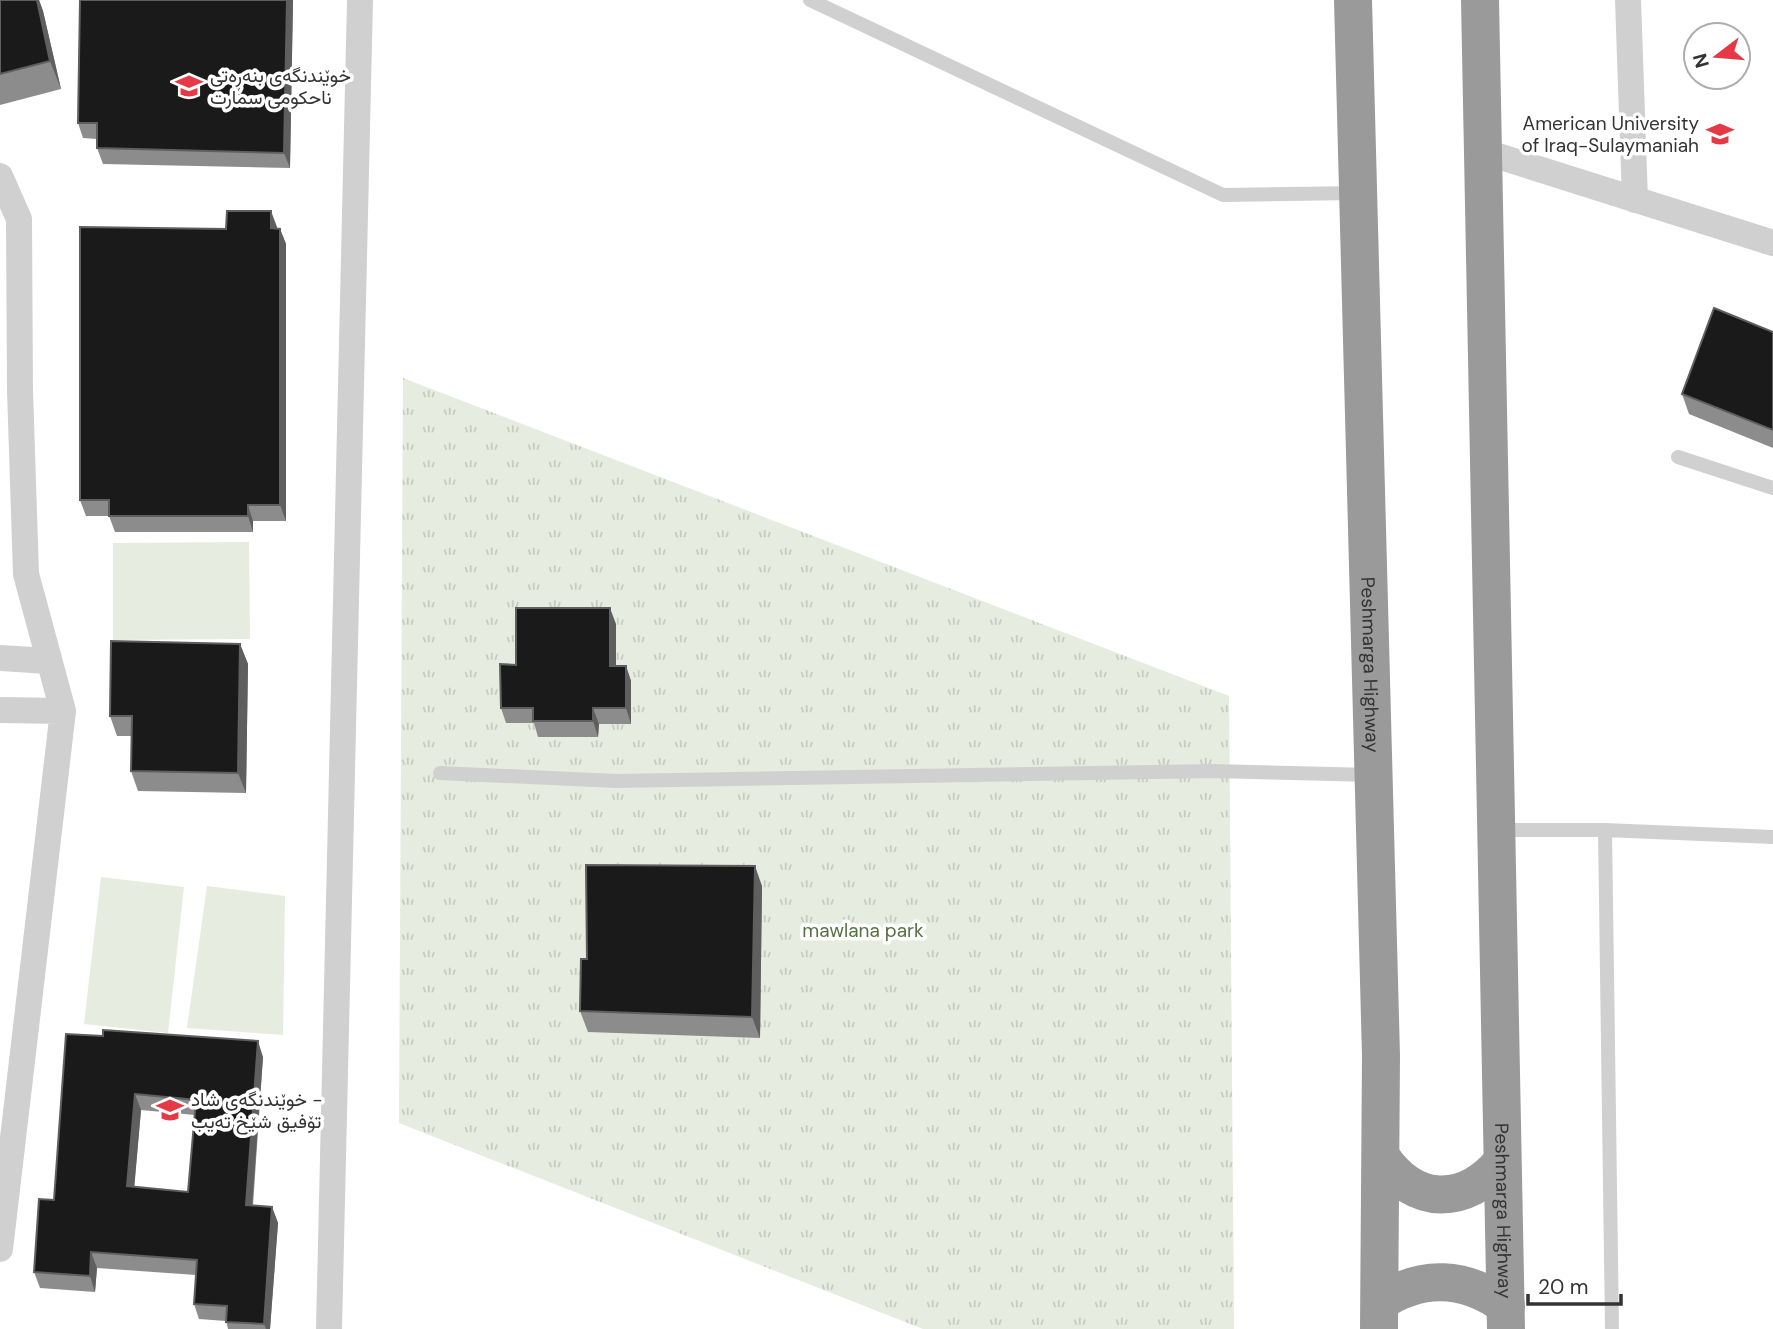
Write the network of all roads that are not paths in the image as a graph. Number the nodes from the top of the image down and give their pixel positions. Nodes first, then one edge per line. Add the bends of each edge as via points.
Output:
1 (360, 0) edge
2 (810, 0) edge
3 (1353, 0) edge
4 (1480, 0) edge
5 (1628, 0) edge
6 (1482, 151) junction
7 (0, 176) edge
8 (1359, 193) junction
9 (1635, 200) junction
10 (1773, 243) edge
11 (10, 391) edge
12 (1678, 457) dead end
13 (1773, 488) edge
14 (0, 658) edge
15 (48, 661) junction
16 (0, 710) edge
17 (63, 711) junction
18 (440, 773) dead end
19 (1374, 775) junction
20 (1497, 830) junction
21 (1605, 830) junction
22 (1773, 837) edge
23 (1382, 1158) junction
24 (1502, 1162) junction
25 (0, 1249) edge
26 (1380, 1315) edge
27 (1506, 1317) edge
28 (329, 1329) edge
29 (1612, 1329) edge

1 - 28 street
2 - 8 lane via 1223,195
3 - 8 highway, Peshmarga Highway
4 - 6 highway, Peshmarga Highway
5 - 9 street
6 - 9 street
6 - 20 highway, Peshmarga Highway
7 - 11 street via 19,219
8 - 19 highway, Peshmarga Highway
9 - 10 street
11 - 15 street via 26,574
12 - 13 lane
14 - 15 street
15 - 17 street
16 - 17 street
17 - 25 street
18 - 19 lane via 616,781 1214,771
19 - 23 highway, Peshmarga Highway
20 - 21 lane
20 - 24 highway, Peshmarga Highway
21 - 22 lane
21 - 29 lane
23 - 24 highway via 1403,1182 1425,1192 1448,1195 1479,1184
23 - 26 highway, Peshmarga Highway
24 - 27 highway, Peshmarga Highway
26 - 27 highway via 1415,1284 1444,1281 1472,1286

